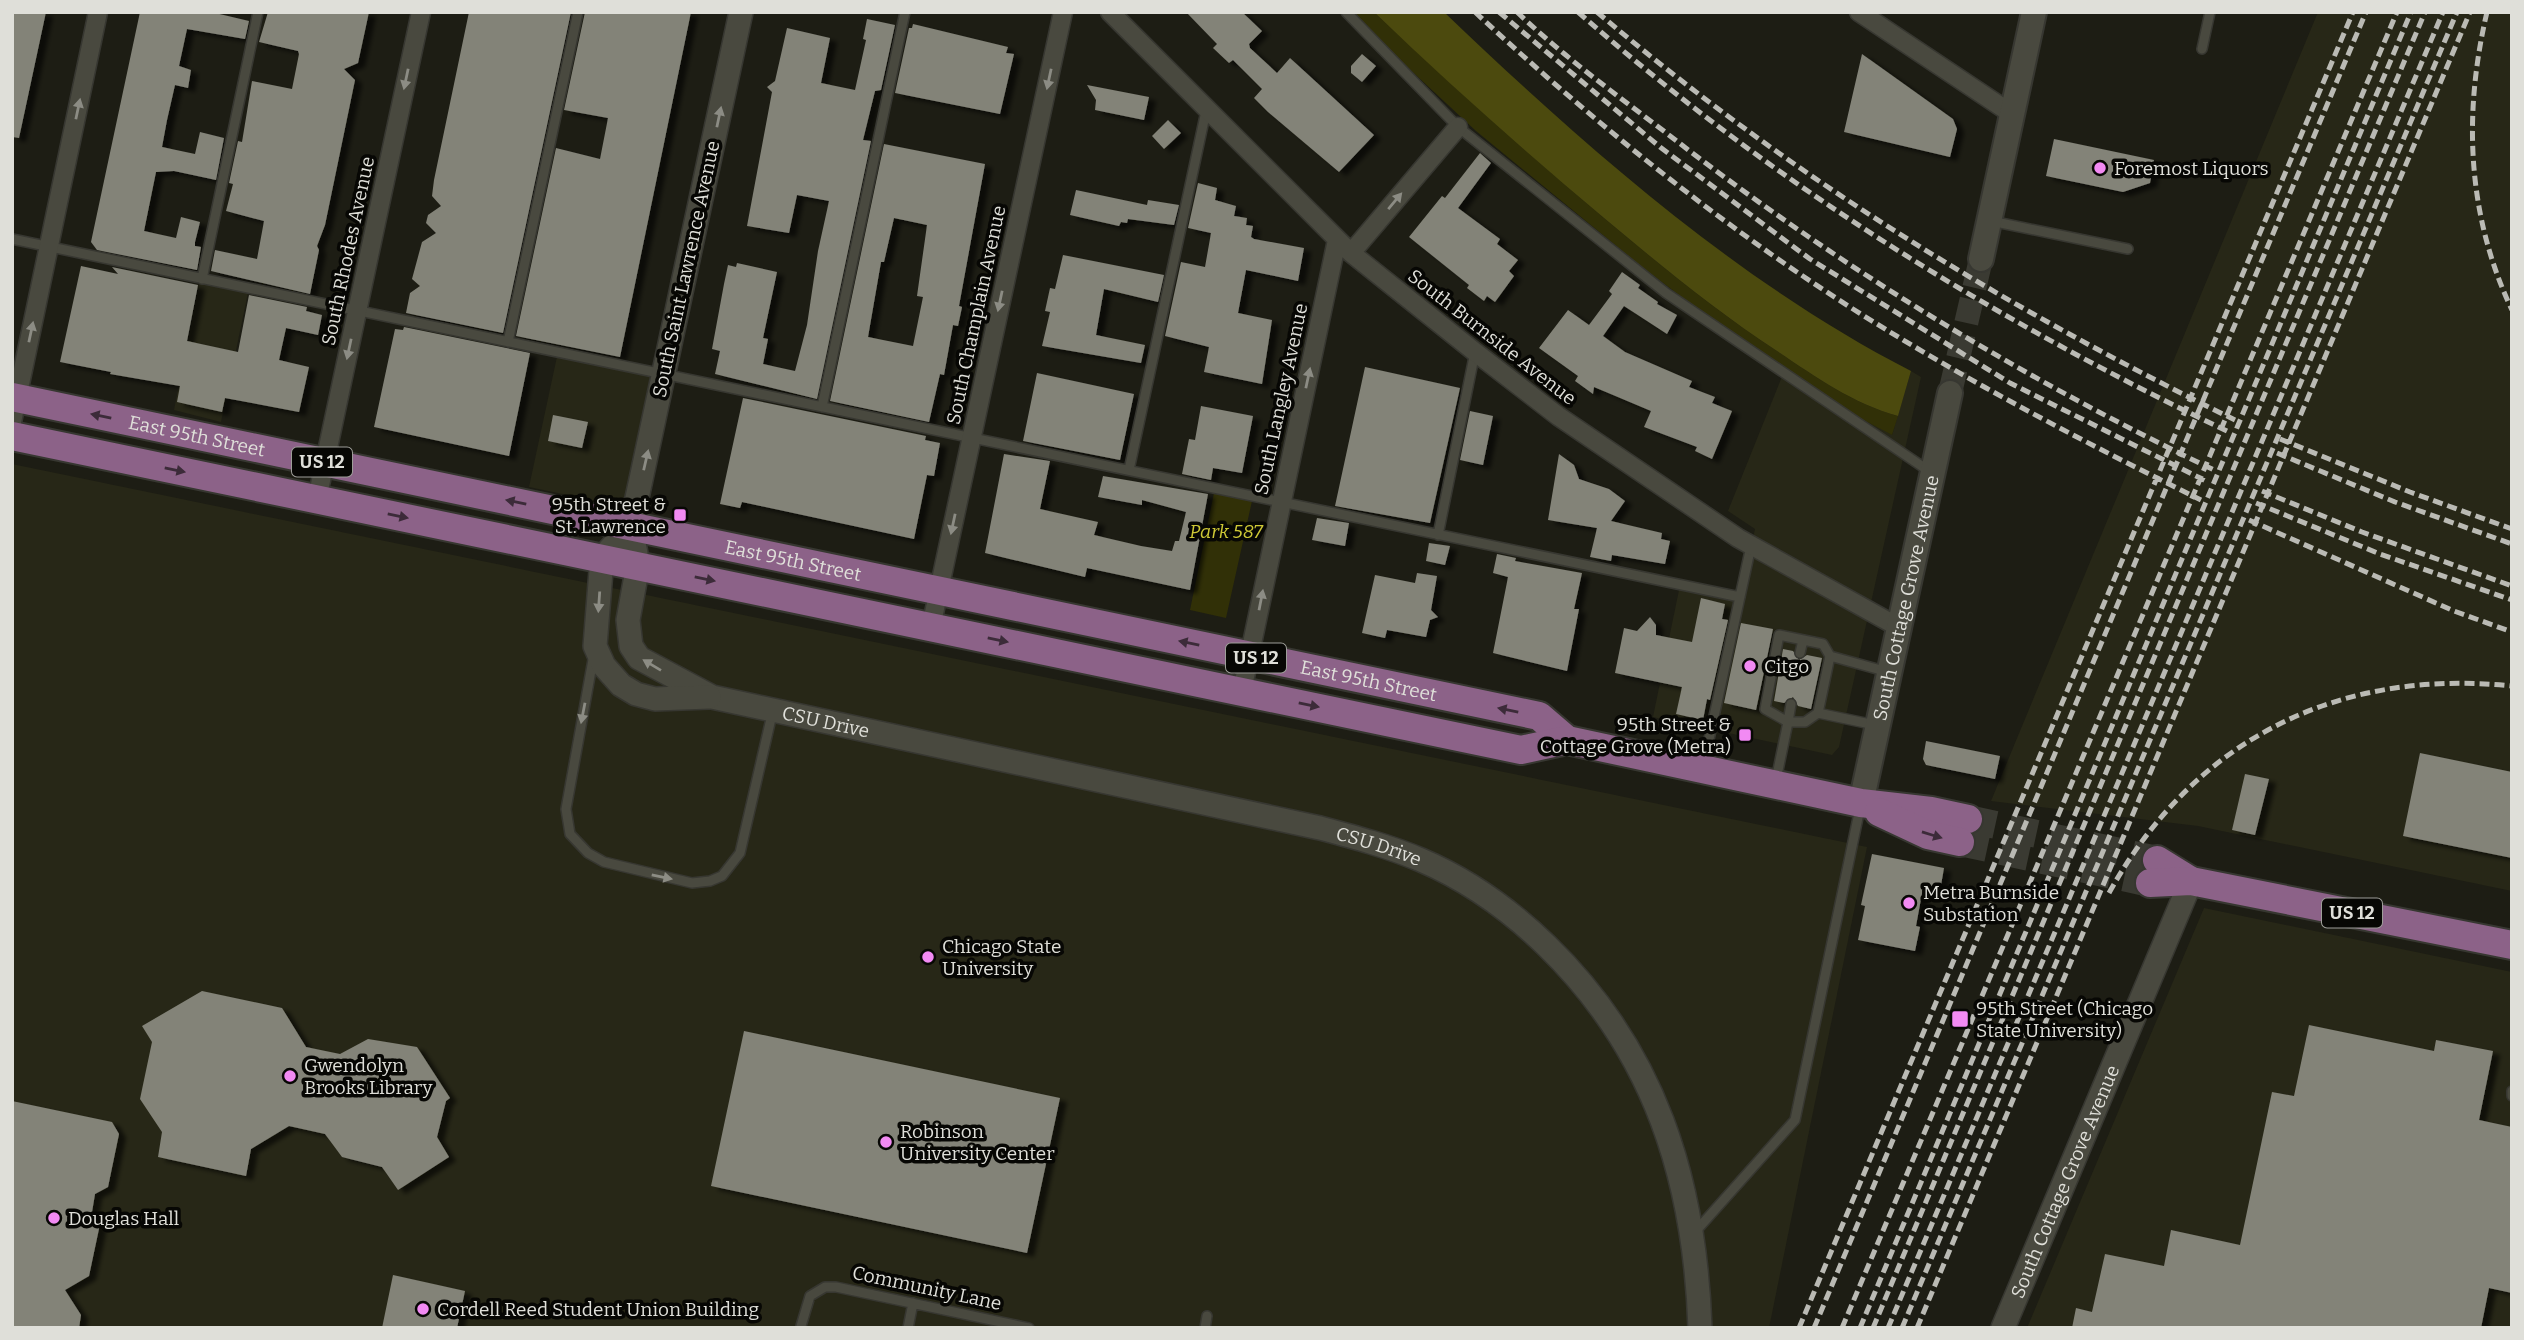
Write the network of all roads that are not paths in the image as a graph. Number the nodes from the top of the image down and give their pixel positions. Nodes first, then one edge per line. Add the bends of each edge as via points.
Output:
1 (98, 12) edge
2 (257, 12) edge
3 (421, 12) edge
4 (578, 12) edge
5 (741, 12) edge
6 (905, 12) edge
7 (1063, 12) edge
8 (1110, 12) edge
9 (1346, 12) edge
10 (1859, 12) edge
11 (2034, 12) edge
12 (2210, 12) edge
13 (2202, 49) dead end
14 (1206, 111) junction
15 (2012, 114) junction
16 (1458, 127) junction
17 (1989, 221) junction
18 (12, 239) edge
19 (1337, 240) junction
20 (49, 247) junction
21 (2128, 249) dead end
22 (1351, 253) junction
23 (1981, 258) tunnel mouth
24 (202, 279) junction
25 (357, 311) junction
26 (508, 342) junction
27 (1475, 352) junction
28 (664, 374) junction
29 (1950, 393) tunnel mouth
30 (14, 406) edge
31 (822, 407) junction
32 (12, 436) edge
33 (971, 438) junction
34 (325, 462) junction
35 (1129, 470) junction
36 (1933, 474) junction
37 (317, 499) junction
38 (1281, 502) junction
39 (631, 526) junction
40 (1438, 535) junction
41 (1751, 546) junction
42 (602, 558) junction
43 (638, 565) junction
44 (939, 590) junction
45 (1740, 597) junction
46 (931, 627) junction
47 (1900, 628) junction
48 (1802, 640) junction
49 (596, 646) junction
50 (1800, 653) dead end
51 (1250, 656) junction
52 (1830, 656) junction
53 (1890, 672) junction
54 (1242, 691) junction
55 (712, 697) junction
56 (1791, 705) dead end
57 (773, 710) junction
58 (1818, 713) junction
59 (1788, 722) junction
60 (1878, 726) junction
61 (1567, 740) junction
62 (1703, 769) junction
63 (1775, 785) junction
64 (1861, 803) junction
65 (1964, 831) tunnel mouth
66 (2153, 872) tunnel mouth
67 (2191, 881) junction
68 (2512, 945) edge
69 (1692, 1235) junction
70 (913, 1303) junction
71 (1207, 1316) dead end
72 (801, 1326) edge
73 (1018, 1327) edge
74 (908, 1328) edge
75 (1029, 1328) edge
76 (1205, 1328) edge
77 (1700, 1328) edge
78 (2003, 1328) edge

20 -> 1 street
2 - 24 lane
3 -> 25 street, South Rhodes Avenue
4 - 26 lane
28 -> 5 street, South Saint Lawrence Avenue
6 - 31 lane
7 -> 33 street, South Champlain Avenue
8 - 14 street, South Burnside Avenue
9 - 16 lane
10 - 15 street
11 - 15 main road
12 - 13 lane
14 - 19 street, South Burnside Avenue
14 - 35 lane
15 - 17 main road
22 -> 16 street
16 - 36 lane via 1666,293
17 - 21 lane
17 - 23 main road
18 - 20 lane
19 - 22 street, South Burnside Avenue
38 -> 19 street, South Langley Avenue
20 - 24 lane
30 -> 20 street
22 - 27 street, South Burnside Avenue
24 - 25 lane
25 - 26 lane
25 -> 34 street, South Rhodes Avenue
26 - 28 lane
27 - 40 lane
27 - 41 street, South Burnside Avenue via 1558,416
28 - 31 lane
39 -> 28 street, South Saint Lawrence Avenue
29 - 36 main road, South Cottage Grove Avenue
34 -> 30 main road, East 95th Street / US 12
31 - 33 lane
32 -> 37 main road, East 95th Street / US 12
33 - 35 lane
33 -> 44 street, South Champlain Avenue
34 - 37 street, South Rhodes Avenue
39 -> 34 main road, East 95th Street / US 12
35 - 38 lane
36 - 47 main road, South Cottage Grove Avenue
37 -> 42 main road, East 95th Street / US 12
38 - 40 lane
51 -> 38 street, South Langley Avenue
39 - 42 street
39 - 43 street
39 - 44 main road, East 95th Street / US 12
40 - 45 lane
41 - 45 lane
41 - 47 street, South Burnside Avenue
42 - 43 main road, East 95th Street / US 12
42 -> 49 street
43 -> 46 main road, East 95th Street / US 12
55 -> 43 street via 639,658 631,646 628,620
44 - 46 street, South Champlain Avenue
51 -> 44 main road, East 95th Street / US 12
45 - 62 lane
46 -> 54 main road, East 95th Street / US 12
47 - 53 main road, South Cottage Grove Avenue
48 - 50 lane
48 - 52 lane via 1824,645
48 - 59 lane via 1779,635 1765,709
49 - 55 street via 612,676 636,694 655,699
49 -> 57 lane via 566,809 570,834 604,862 692,883 710,881 732,867 740,853
51 - 54 street, South Langley Avenue
61 -> 51 main road, East 95th Street / US 12 via 1539,716
52 - 53 lane
52 - 58 lane
53 - 60 main road, South Cottage Grove Avenue
54 -> 61 main road, East 95th Street / US 12 via 1521,750
55 - 57 street, CSU Drive
56 - 59 lane
57 - 69 street, CSU Drive via 1320,828 1382,845 1466,883 1503,907 1573,971 1628,1046 1668,1132
58 - 59 lane via 1805,722
58 - 60 lane
59 - 63 lane
60 - 64 main road, South Cottage Grove Avenue
61 - 62 main road, East 95th Street / US 12
62 - 63 main road, East 95th Street / US 12
63 - 64 main road, East 95th Street / US 12
64 - 65 main road, East 95th Street / US 12 via 1928,835
64 - 69 lane via 1795,1120
66 - 67 main road, US 12
67 - 68 main road, US 12
67 - 78 street, South Cottage Grove Avenue
69 - 77 street, CSU Drive
70 - 72 lane, Community Lane via 825,1287 810,1296
70 - 73 lane, Community Lane
70 - 74 lane
71 - 76 lane
73 - 75 lane, Community Lane

